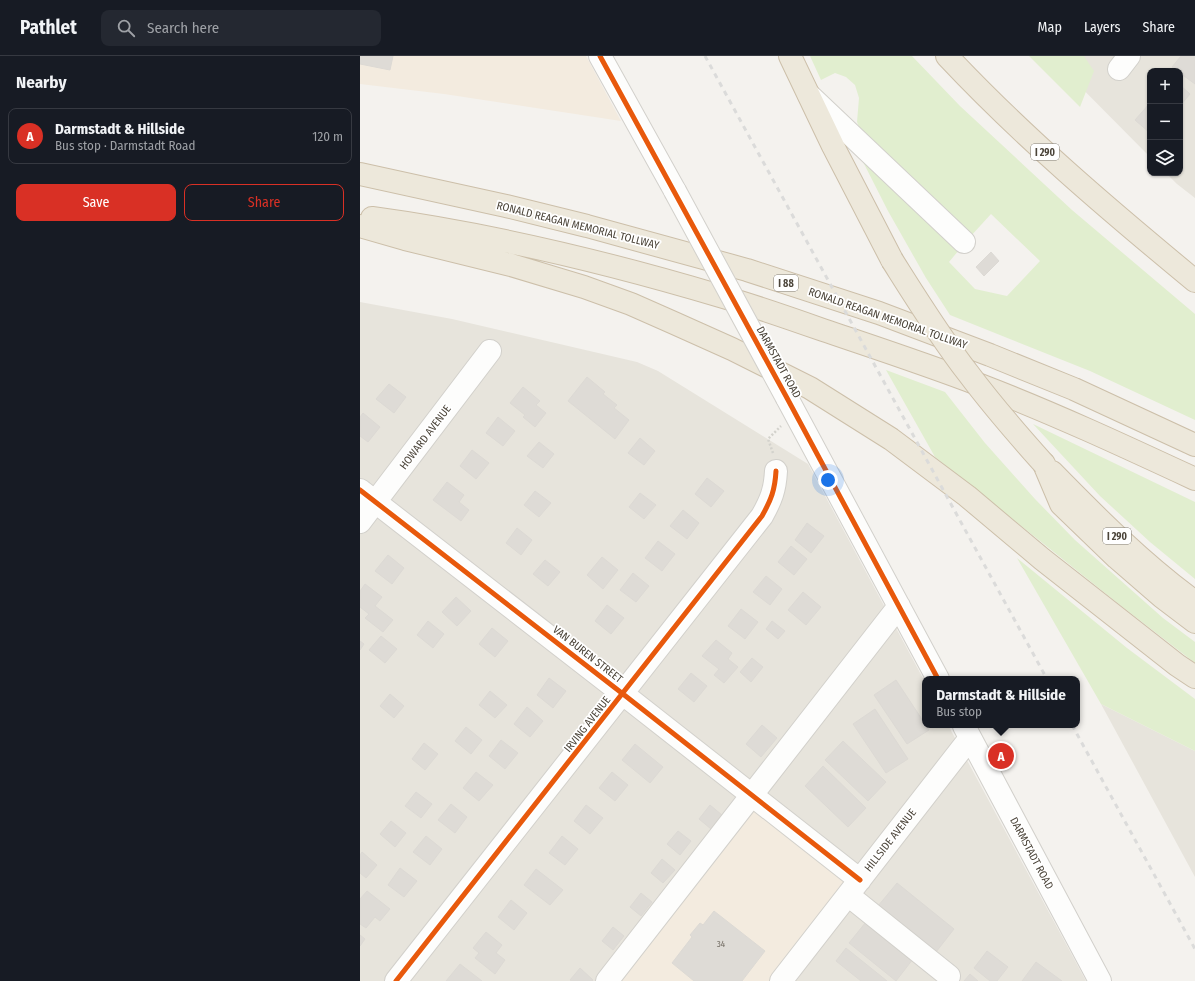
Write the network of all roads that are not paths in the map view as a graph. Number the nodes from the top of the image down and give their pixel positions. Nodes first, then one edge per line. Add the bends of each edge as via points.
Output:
1 (600, 56) edge
2 (790, 56) edge
3 (946, 56) edge
4 (808, 95) junction
5 (360, 174) edge
6 (360, 216) edge
7 (360, 226) edge
8 (964, 242) dead end
9 (1195, 281) edge
10 (490, 351) dead end
11 (1195, 445) edge
12 (1044, 464) junction
13 (776, 471) road end
14 (1195, 479) edge
15 (368, 496) edge
16 (360, 522) edge
17 (1195, 602) edge
18 (899, 606) junction
19 (1195, 622) edge
20 (936, 676) edge
21 (1195, 677) edge
22 (623, 694) junction
23 (967, 731) edge
24 (752, 795) junction
25 (854, 888) junction
26 (949, 976) dead end
27 (396, 981) edge
28 (607, 981) edge
29 (781, 981) edge
30 (1100, 981) edge

1 - 18 street, DARMSTADT ROAD, bridge
2 - 4 highway, I 290
3 - 9 highway, I 290 via 1041,148
4 - 8 street
4 - 12 highway, I 290, bridge via 892,260 927,315 967,372
5 - 11 highway, RONALD REAGAN MEMORIAL TOLLWAY / I 88 via 506,206 676,249 879,313 990,354 1074,389
6 - 14 highway via 550,250 722,296 978,384 1052,414
7 - 21 highway via 405,240 512,265 584,287 674,323 810,388 891,439 967,496 1067,578
10 - 15 street, HOWARD AVENUE
12 - 17 highway, I 290 via 1102,522 1173,586
12 - 19 highway via 1061,504 1116,558
13 - 22 street, IRVING AVENUE via 775,486 762,516
15 - 16 street, HOWARD AVENUE
15 - 22 street, VAN BUREN STREET
18 - 20 street, DARMSTADT ROAD
18 - 24 street
22 - 24 street, VAN BUREN STREET
22 - 27 street, IRVING AVENUE
23 - 25 street, HILLSIDE AVENUE
23 - 30 street, DARMSTADT ROAD
24 - 25 street, VAN BUREN STREET
24 - 28 street
25 - 26 street, VAN BUREN STREET
25 - 29 street, HILLSIDE AVENUE

